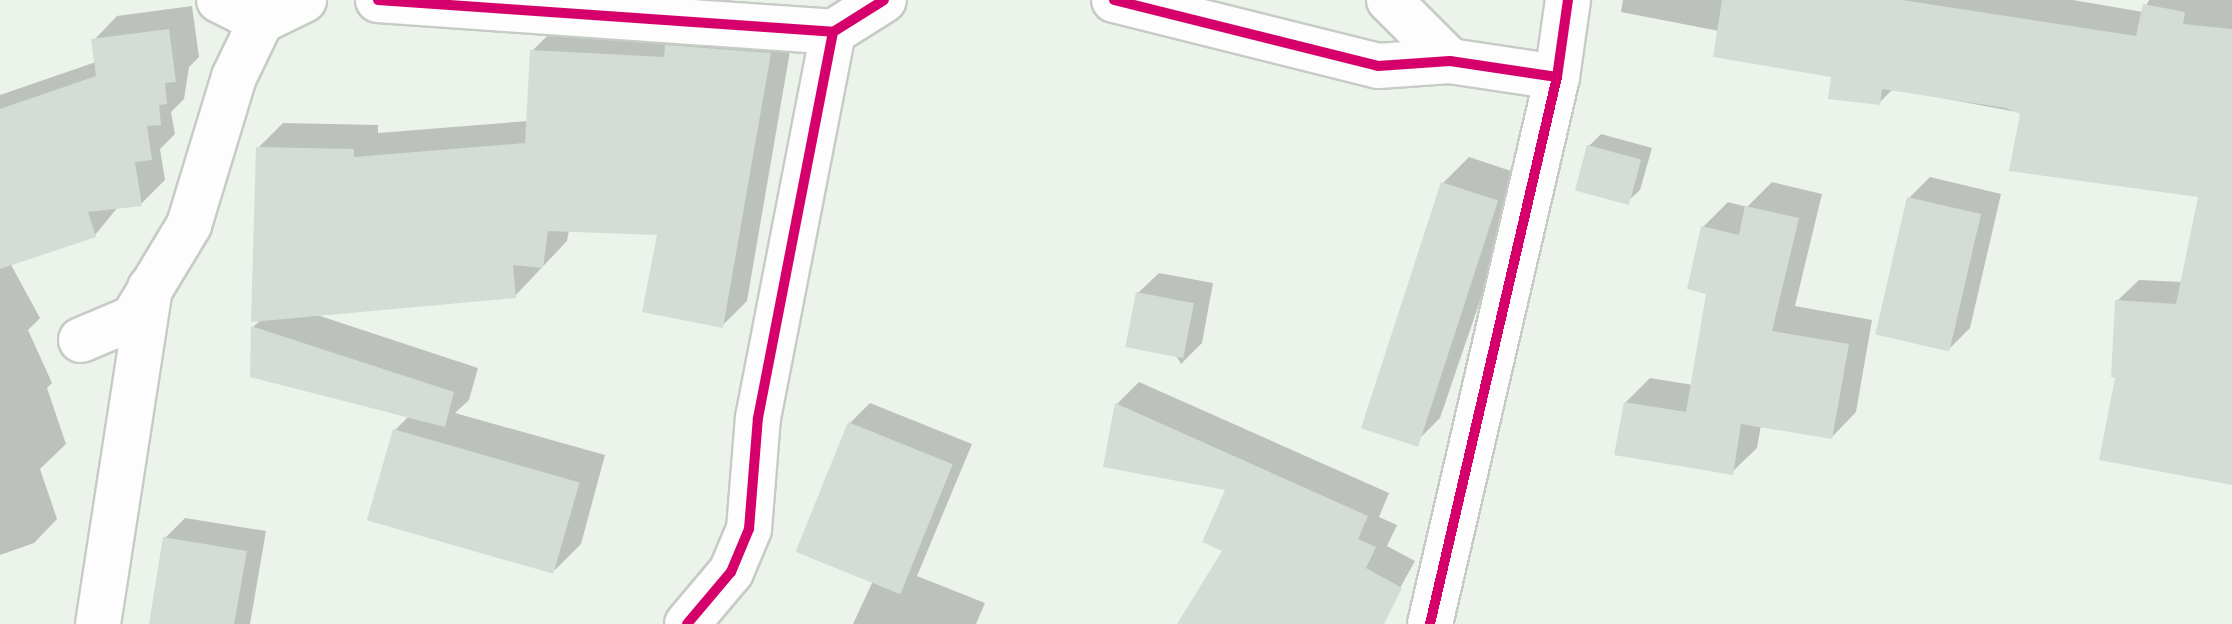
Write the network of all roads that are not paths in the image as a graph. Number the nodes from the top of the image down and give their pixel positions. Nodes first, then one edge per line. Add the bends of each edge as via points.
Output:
1 (219, 0) edge
2 (304, 0) edge
3 (378, 0) edge
4 (884, 0) edge
5 (1114, 0) edge
6 (1389, 0) edge
7 (1568, 0) edge
8 (261, 21) junction
9 (833, 32) junction
10 (1450, 61) junction
11 (1557, 77) junction
12 (151, 282) junction
13 (81, 340) dead end
14 (98, 624) edge
15 (687, 624) edge
16 (1430, 624) edge

1 - 8 street
2 - 8 street
3 - 9 street
4 - 9 street
5 - 10 street via 1378,66
6 - 10 street
7 - 11 street
8 - 12 street via 234,77 189,225
9 - 15 street via 758,418 749,529 731,572
10 - 11 street
11 - 16 street
12 - 13 street via 133,318
12 - 14 street

